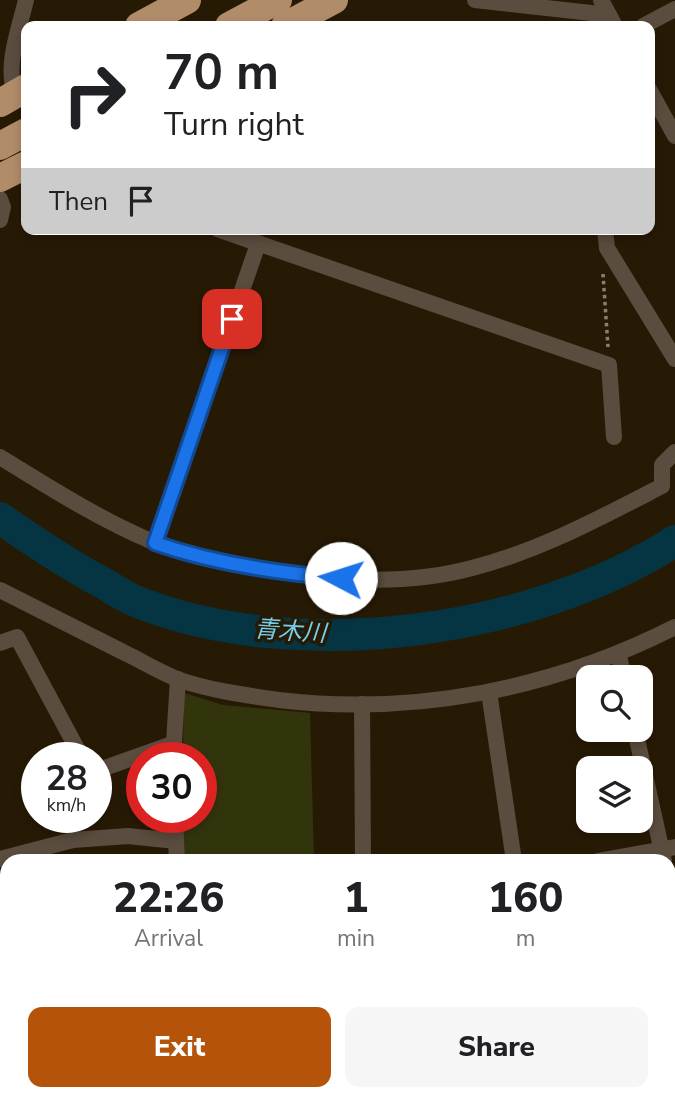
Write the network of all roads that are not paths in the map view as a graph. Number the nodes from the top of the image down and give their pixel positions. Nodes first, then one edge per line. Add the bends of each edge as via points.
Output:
1 (26, 0) edge
2 (187, 0) edge
3 (205, 0) edge
4 (278, 0) edge
5 (334, 0) edge
6 (475, 0) edge
7 (601, 0) edge
8 (675, 9) edge
9 (21, 21) edge
10 (21, 21) edge
11 (148, 21) edge
12 (166, 21) edge
13 (238, 21) edge
14 (294, 21) edge
15 (612, 21) edge
16 (652, 21) edge
17 (14, 99) edge
18 (655, 100) edge
19 (21, 135) edge
20 (675, 136) edge
21 (0, 146) edge
22 (21, 168) edge
23 (0, 178) edge
24 (0, 199) edge
25 (0, 220) edge
26 (233, 235) edge
27 (606, 235) edge
28 (258, 244) junction
29 (675, 359) edge
30 (614, 437) dead end
31 (675, 452) edge
32 (0, 457) edge
33 (155, 543) junction
34 (0, 590) edge
35 (675, 627) edge
36 (0, 643) edge
37 (618, 653) junction
38 (621, 665) edge
39 (178, 679) junction
40 (489, 692) junction
41 (362, 704) junction
42 (73, 742) edge
43 (173, 742) edge
44 (638, 742) edge
45 (176, 833) edge
46 (176, 841) junction
47 (55, 844) junction
48 (667, 853) edge
49 (18, 854) edge
50 (57, 854) edge
51 (177, 854) edge
52 (363, 854) edge
53 (513, 854) edge

1 - 9 street
2 - 11 highway
3 - 12 highway
4 - 13 highway
5 - 14 highway
6 - 15 street
7 - 15 street
8 - 16 street
10 - 17 street via 11,64
18 - 20 street
19 - 21 highway
22 - 23 highway
24 - 25 street
26 - 28 street
27 - 29 street via 607,248
28 - 30 street via 609,365
28 - 33 street
31 - 33 street via 662,465 662,486 621,508 517,555 420,578 366,580 290,574 195,557
32 - 33 street via 85,510
34 - 39 street
35 - 37 street
36 - 42 street via 16,637
37 - 38 street
37 - 40 street
39 - 41 street via 226,693
39 - 43 street
40 - 41 street via 430,702
40 - 53 street
41 - 52 street
44 - 48 street
45 - 46 street
46 - 47 street via 128,836
46 - 51 street
47 - 49 street
47 - 50 street

